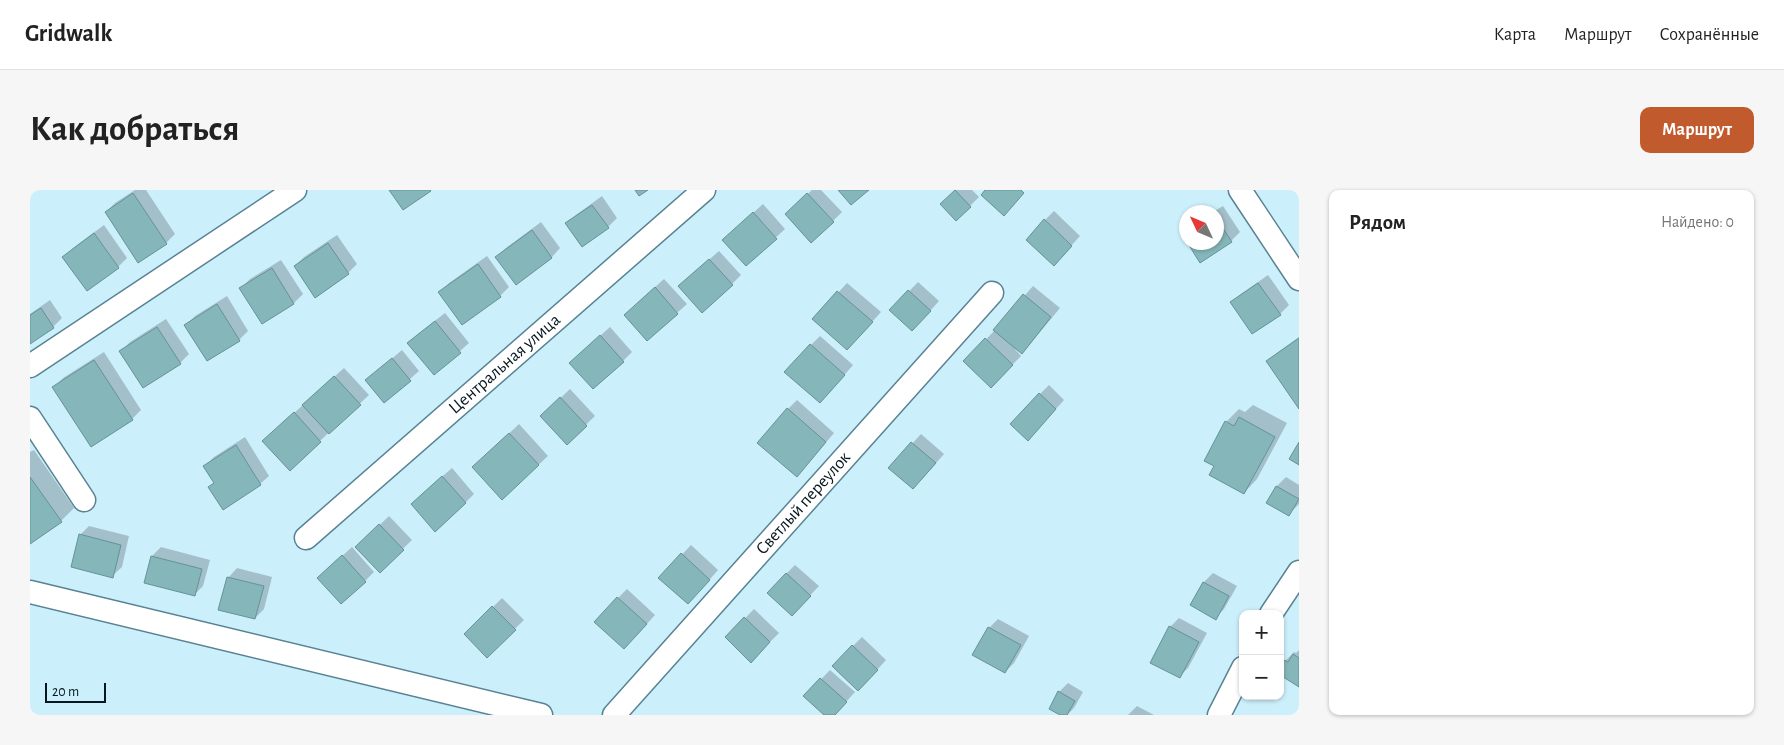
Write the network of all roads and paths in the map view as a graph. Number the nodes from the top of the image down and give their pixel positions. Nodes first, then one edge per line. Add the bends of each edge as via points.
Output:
1 (294, 190) edge
2 (704, 190) edge
3 (1240, 190) edge
4 (1299, 279) edge
5 (992, 293) dead end
6 (30, 366) edge
7 (30, 418) edge
8 (84, 500) dead end
9 (306, 538) dead end
10 (1299, 572) edge
11 (30, 592) edge
12 (1274, 610) edge
13 (1239, 676) edge
14 (541, 715) edge
15 (614, 715) edge
16 (1219, 715) edge

1 - 6 street
2 - 9 street, Центральная улица
3 - 4 street
5 - 15 street, Светлый переулок
7 - 8 street
10 - 12 street
11 - 14 street
13 - 16 street

